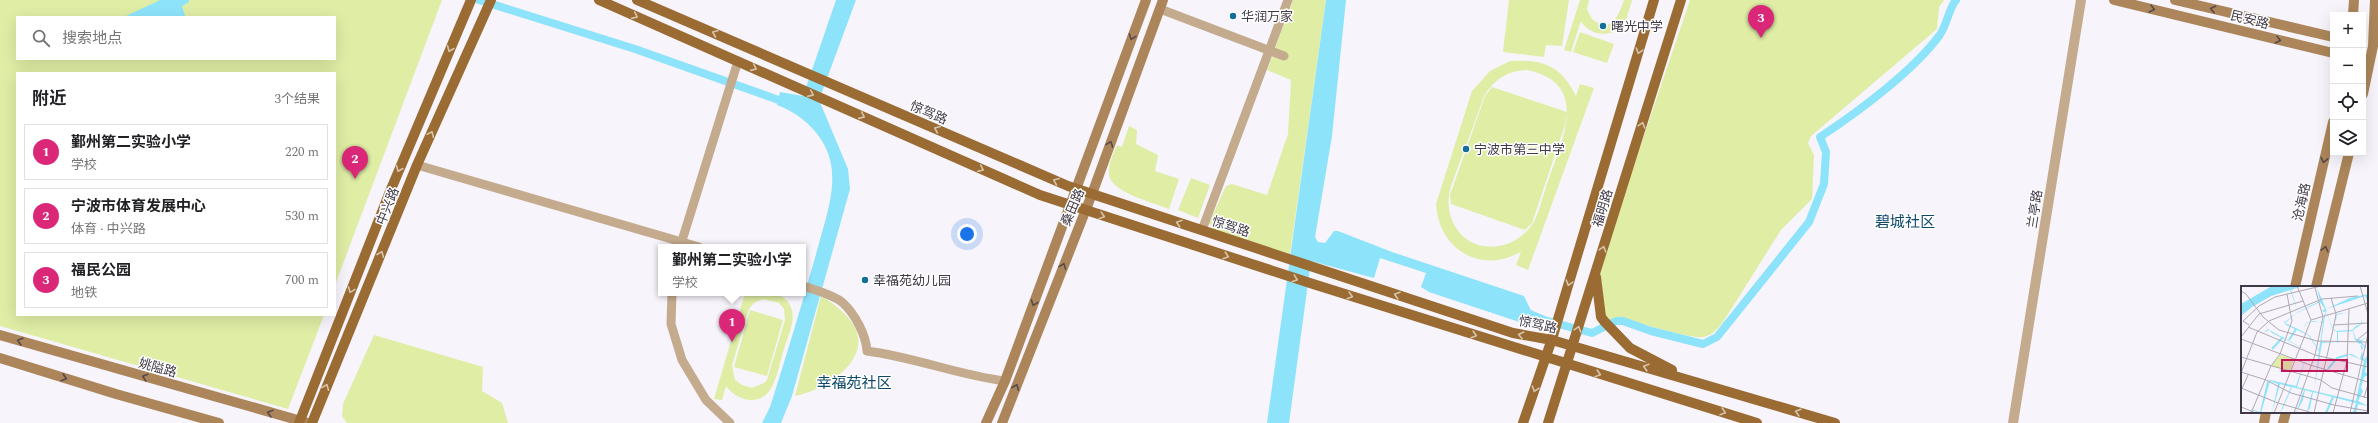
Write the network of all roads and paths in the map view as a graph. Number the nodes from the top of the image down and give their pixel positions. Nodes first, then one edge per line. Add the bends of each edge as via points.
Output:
1 (471, 0) edge
2 (491, 0) edge
3 (599, 0) edge
4 (637, 0) edge
5 (1146, 0) edge
6 (1288, 0) edge
7 (1654, 0) edge
8 (1681, 0) edge
9 (2082, 0) edge
10 (2114, 0) edge
11 (2175, 0) edge
12 (2354, 0) edge
13 (2375, 0) edge
14 (1162, 5) edge
15 (2353, 12) edge
16 (2330, 36) edge
17 (2371, 46) edge
18 (1270, 51) junction
19 (2330, 52) edge
20 (1284, 56) dead end
21 (2371, 62) edge
22 (737, 64) junction
23 (2366, 84) edge
24 (2330, 135) edge
25 (2348, 156) edge
26 (417, 165) junction
27 (1077, 189) junction
28 (1092, 194) junction
29 (1071, 205) junction
30 (1084, 210) junction
31 (1202, 230) junction
32 (680, 244) edge
33 (1596, 274) junction
34 (2295, 286) edge
35 (2316, 286) edge
36 (806, 287) edge
37 (672, 296) edge
38 (0, 335) edge
39 (1552, 339) junction
40 (1573, 346) junction
41 (1546, 357) junction
42 (0, 358) edge
43 (1568, 364) junction
44 (1005, 381) junction
45 (1693, 381) junction
46 (2266, 413) edge
47 (2286, 413) edge
48 (302, 422) edge
49 (219, 423) edge
50 (312, 423) edge
51 (730, 423) edge
52 (986, 423) edge
53 (1002, 423) edge
54 (1523, 423) edge
55 (1548, 423) edge
56 (1757, 423) edge
57 (1835, 423) edge
58 (2013, 423) edge
59 (2264, 423) edge
60 (2284, 423) edge

1 -> 48 main road, 中兴路 via 389,194
26 -> 2 main road, 中兴路
3 -> 22 main road
27 -> 4 main road, 惊驾路
5 -> 27 main road, 桑田路
6 - 18 street
7 -> 39 main road, 福明路
33 -> 8 main road, 福明路
9 - 58 street, 兰亭路
10 -> 19 main road, 民安路
16 -> 11 main road, 民安路
12 - 15 main road
13 - 17 main road
14 - 18 street
28 -> 14 main road, 桑田路
17 - 21 main road
18 - 20 street
18 - 31 street
21 - 23 main road
22 -> 29 main road via 796,87 1040,195
22 - 32 street
24 -> 34 main road, 沧海路
35 -> 25 main road
26 - 32 street
50 -> 26 main road, 中兴路
27 - 28 main road, 惊驾路
27 - 29 main road, 桑田路
28 - 30 main road, 桑田路
31 -> 28 main road, 惊驾路
29 - 30 main road
29 -> 44 main road, 桑田路
30 -> 41 main road
53 -> 30 main road, 桑田路
39 -> 31 main road, 惊驾路 via 1513,333
40 -> 33 main road, 福明路
33 - 45 main road via 1601,317 1604,321 1630,348
36 - 44 street via 843,303 851,312 867,342 867,350 894,354 982,378
37 - 51 street via 671,324 682,360 706,400
48 -> 38 main road, 姚隘路
39 - 40 main road, 惊驾路
39 - 41 main road, 福明路
40 - 43 main road, 福明路
45 -> 40 main road, 惊驾路
41 - 43 main road
41 -> 54 main road, 福明路
42 -> 49 main road
43 - 55 main road, 福明路
43 -> 56 main road
44 - 52 main road, 桑田路
57 -> 45 main road, 惊驾路
46 - 59 main road
47 - 60 main road

